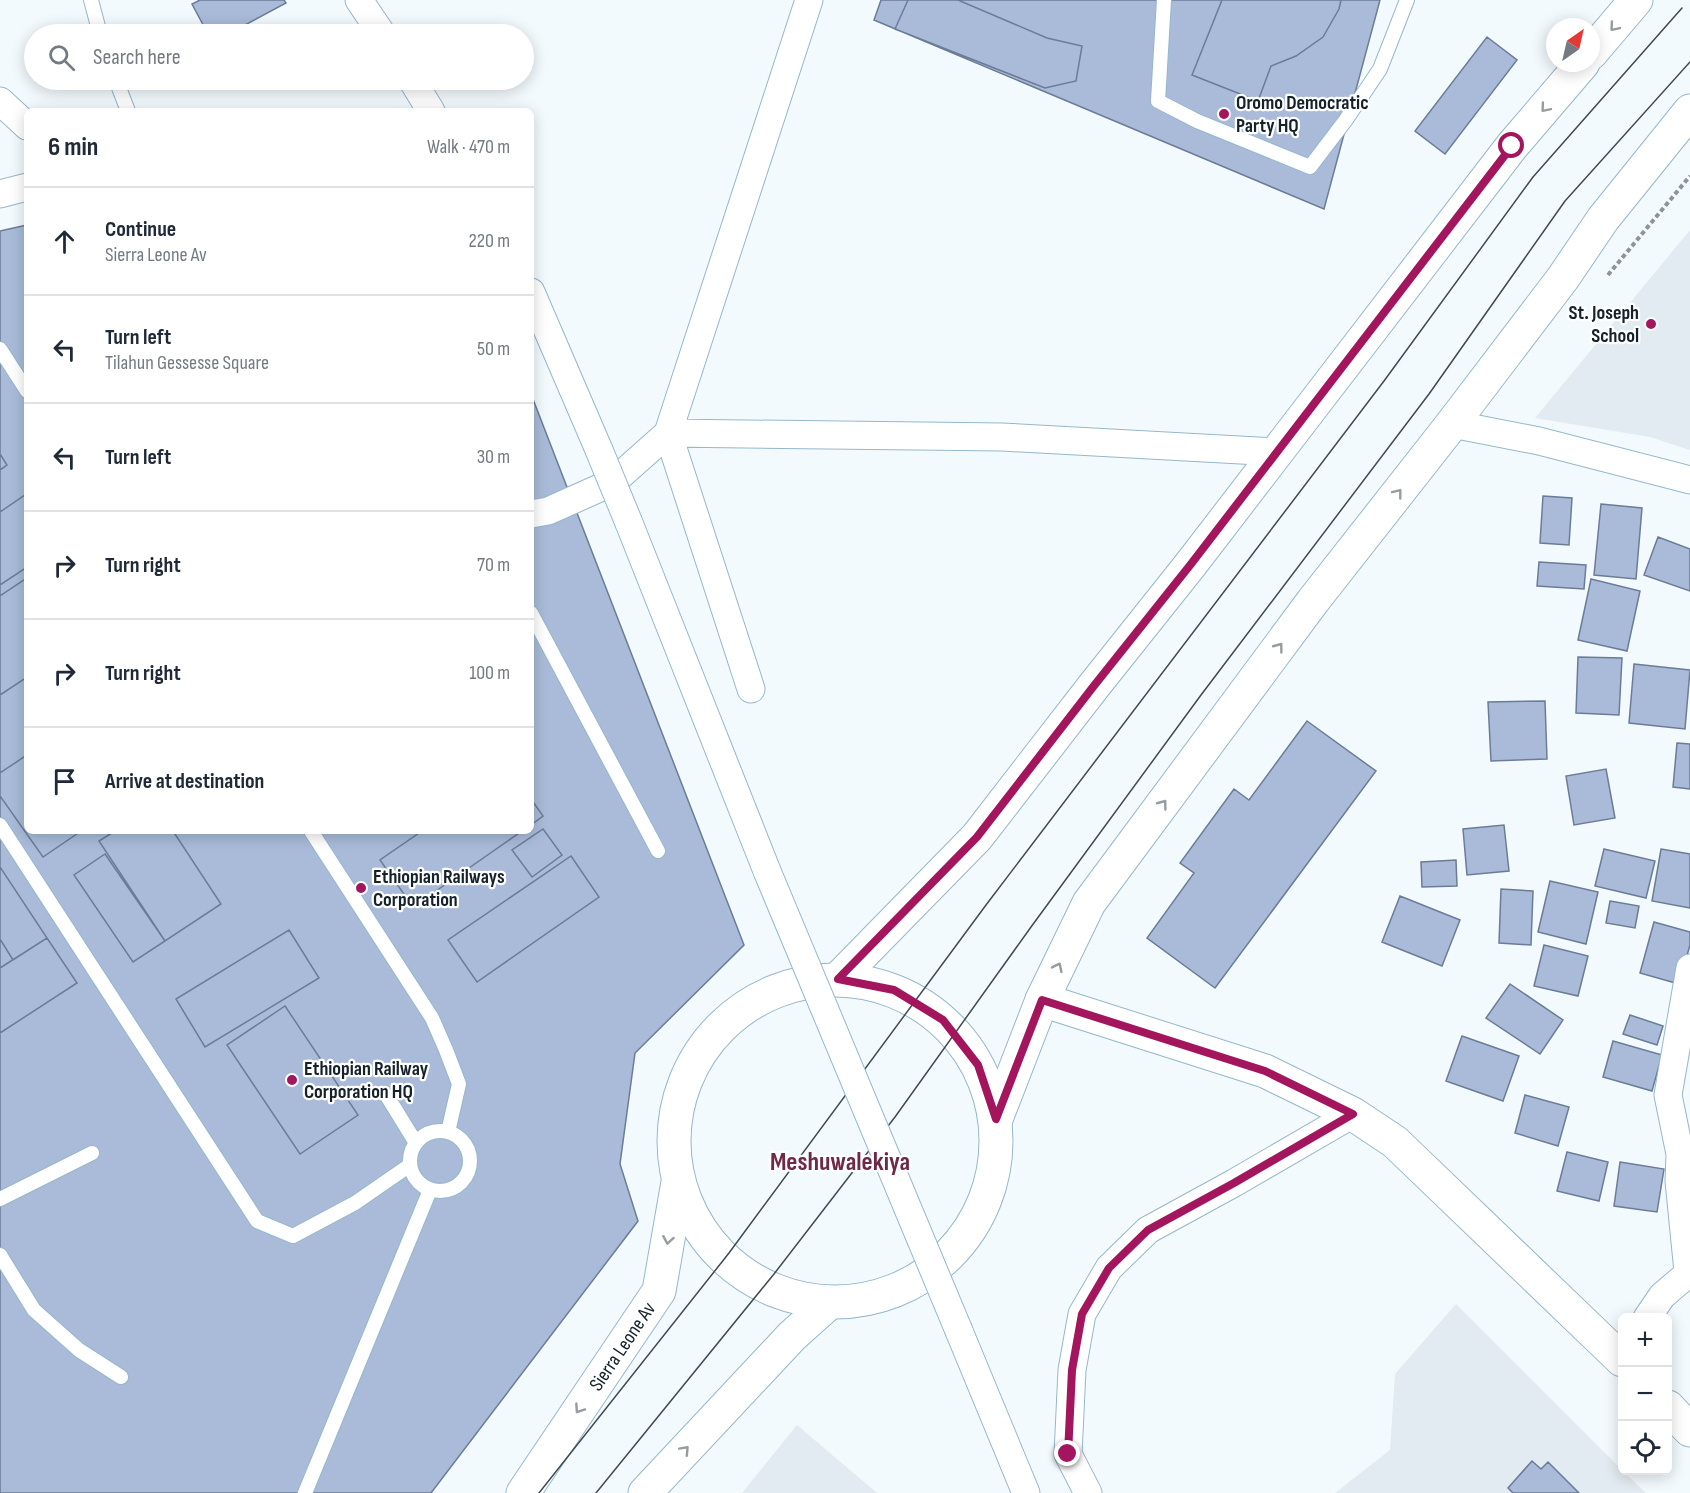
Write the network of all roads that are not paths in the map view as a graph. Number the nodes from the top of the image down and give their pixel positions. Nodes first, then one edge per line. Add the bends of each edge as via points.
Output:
1 (92, 0) edge
2 (359, 0) edge
3 (809, 0) edge
4 (1164, 0) edge
5 (1407, 0) edge
6 (1636, 0) edge
7 (98, 24) edge
8 (375, 24) edge
9 (1600, 42) edge
10 (1575, 72) edge
11 (120, 90) edge
12 (418, 90) edge
13 (0, 101) edge
14 (127, 108) edge
15 (429, 108) edge
16 (1690, 111) edge
17 (24, 123) edge
18 (24, 188) edge
19 (0, 194) edge
20 (534, 299) edge
21 (0, 349) edge
22 (24, 386) edge
23 (1452, 424) junction
24 (668, 433) junction
25 (1276, 452) junction
26 (1690, 480) edge
27 (534, 513) edge
28 (534, 620) edge
29 (751, 689) dead end
30 (0, 825) edge
31 (313, 834) edge
32 (658, 851) dead end
33 (1690, 968) edge
34 (838, 979) junction
35 (1042, 1000) junction
36 (387, 1096) dead end
37 (1353, 1114) junction
38 (996, 1119) junction
39 (448, 1132) junction
40 (416, 1143) junction
41 (92, 1153) dead end
42 (410, 1165) junction
43 (678, 1182) junction
44 (430, 1190) junction
45 (0, 1199) edge
46 (0, 1255) edge
47 (1689, 1272) edge
48 (829, 1304) junction
49 (1650, 1313) edge
50 (1618, 1352) edge
51 (121, 1377) dead end
52 (1672, 1411) edge
53 (1690, 1430) edge
54 (305, 1493) edge
55 (523, 1493) edge
56 (645, 1493) edge
57 (1026, 1493) edge
58 (1088, 1493) edge

1 - 7 lane
2 - 8 street
3 - 24 street
4 - 5 lane via 1158,101 1197,122 1310,167 1380,69
6 -> 9 main road
10 -> 25 main road via 1512,146
11 - 14 lane
12 - 15 street
13 - 17 street
16 - 23 main road via 1604,219
18 - 19 street
20 - 57 street, bridge
21 - 22 lane
23 - 26 street via 1539,441
35 -> 23 main road via 1089,903 1313,601
24 - 25 street via 1002,437
24 - 27 street via 613,482
24 - 29 street
25 - 34 main road via 977,837
28 - 32 lane
30 - 42 lane via 257,1221 293,1236 355,1203
31 - 39 lane via 432,1018 459,1084
33 - 47 street via 1668,1095 1680,1154 1679,1181
34 - 38 main road via 894,990 943,1020 978,1065
34 - 43 main road via 779,989 728,1018 691,1065 674,1122
35 - 37 main road via 1265,1071
35 - 38 main road
36 - 40 lane
37 - 50 main road via 1395,1142
37 - 58 street via 1148,1230 1109,1268 1082,1314 1072,1370 1068,1454
38 - 48 main road via 991,1189 957,1251 899,1291
39 - 40 lane via 436,1131
39 - 44 lane via 466,1146 469,1169 456,1188
40 - 42 lane
41 - 45 lane
42 - 44 lane via 414,1176
43 - 48 main road via 699,1229 734,1267 779,1293
43 -> 55 main road, Sierra Leone Av via 658,1291
44 - 54 lane
46 - 51 lane via 34,1310 79,1350
47 - 49 street
56 -> 48 main road via 792,1336
52 - 53 main road

